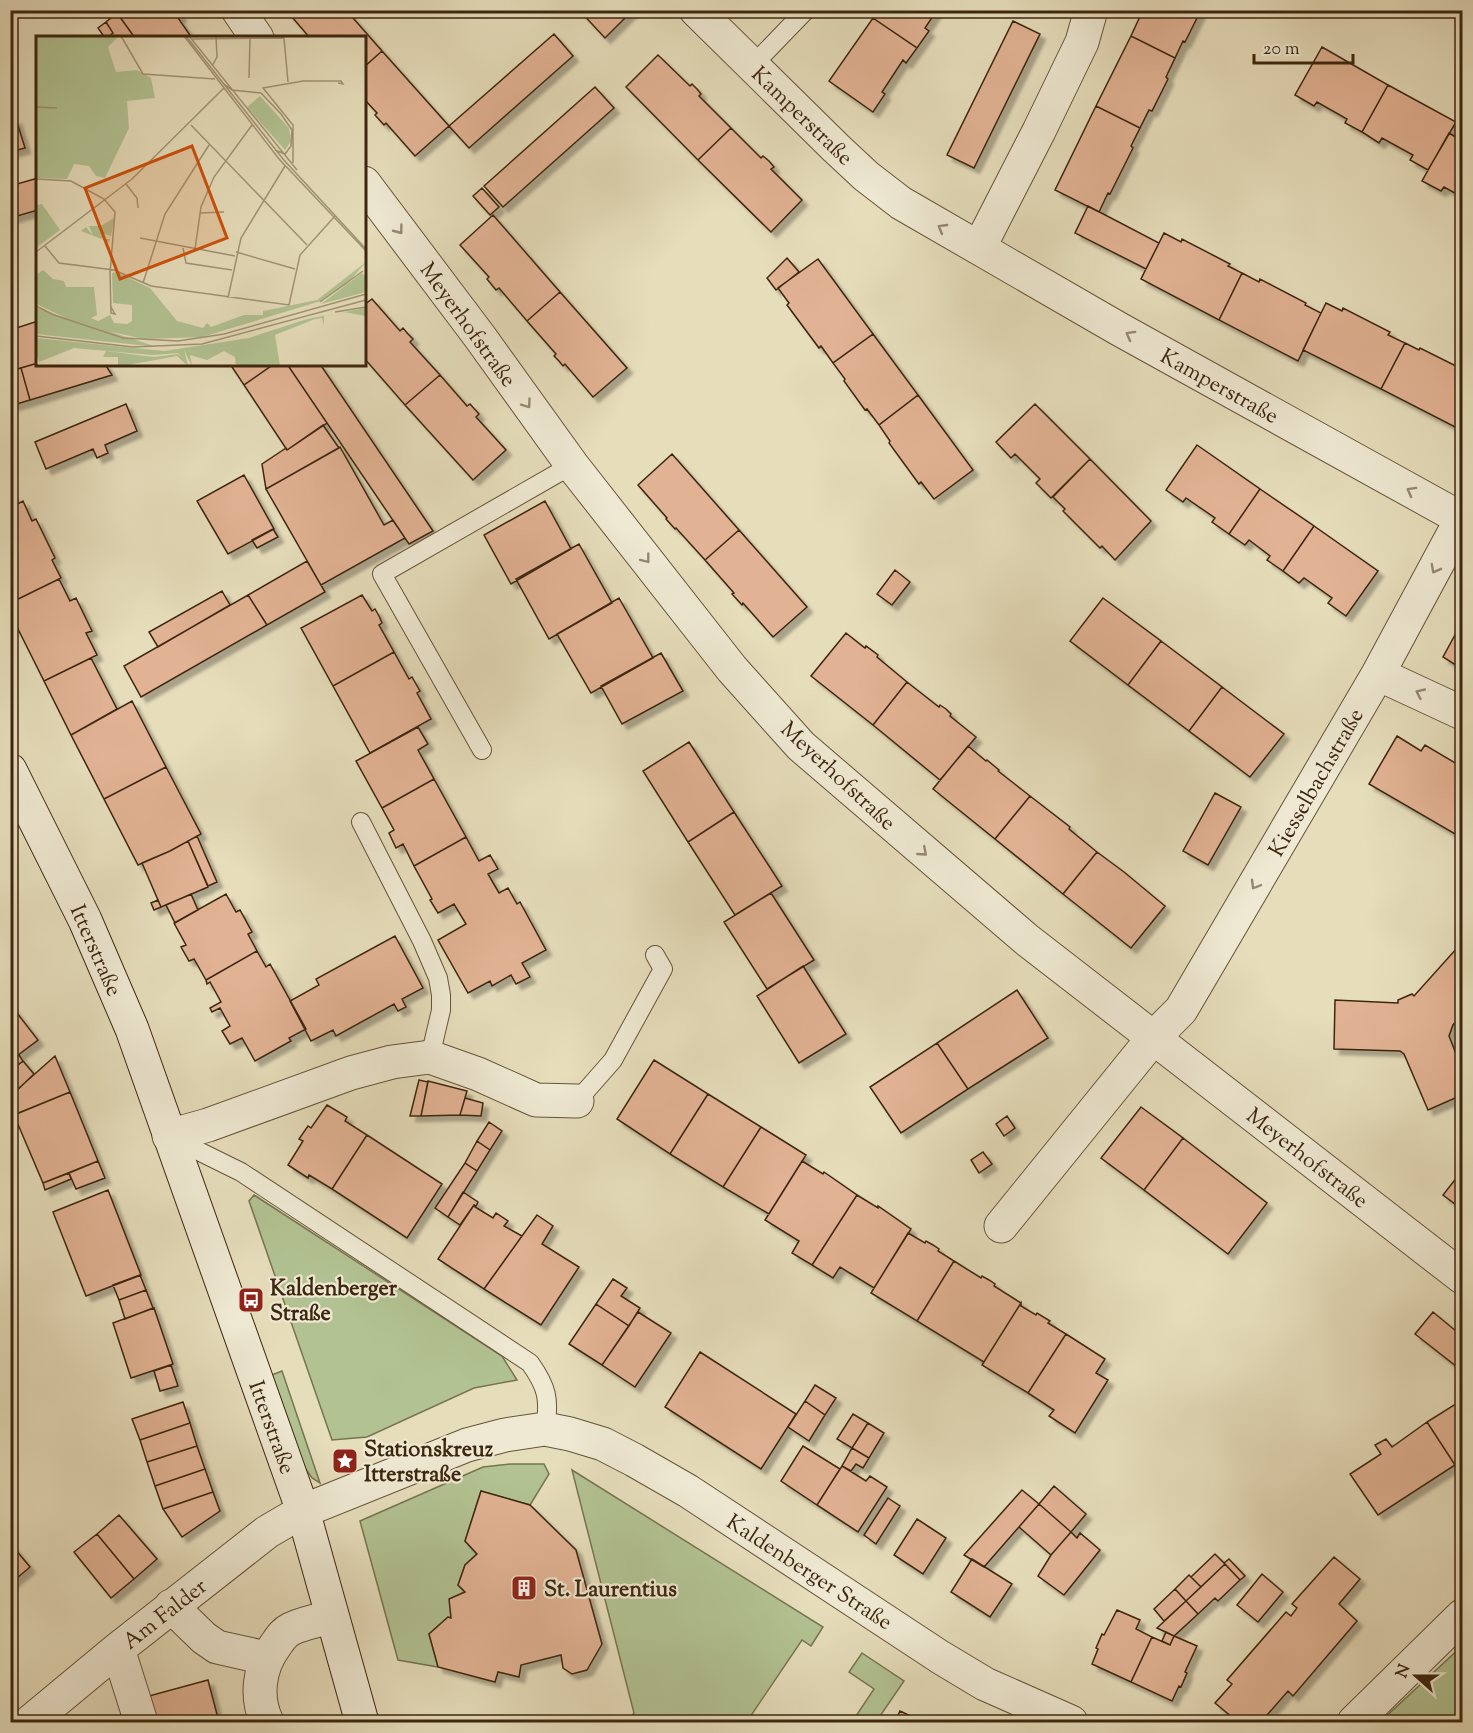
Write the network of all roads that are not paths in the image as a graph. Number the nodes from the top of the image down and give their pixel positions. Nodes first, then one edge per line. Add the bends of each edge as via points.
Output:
1 (238, 10) edge
2 (696, 10) edge
3 (806, 10) edge
4 (1091, 10) edge
5 (256, 36) edge
6 (752, 66) junction
7 (366, 186) edge
8 (979, 248) junction
9 (572, 465) junction
10 (1462, 518) edge
11 (1378, 674) junction
12 (1462, 713) edge
13 (482, 750) dead end
14 (10, 770) edge
15 (362, 822) dead end
16 (655, 955) dead end
17 (1154, 1037) junction
18 (430, 1057) junction
19 (577, 1101) joint
20 (169, 1136) junction
21 (1001, 1226) dead end
22 (1462, 1277) edge
23 (545, 1429) junction
24 (303, 1511) junction
25 (171, 1606) junction
26 (1462, 1616) edge
27 (332, 1617) junction
28 (118, 1649) junction
29 (266, 1659) junction
30 (30, 1722) edge
31 (141, 1722) edge
32 (267, 1722) edge
33 (362, 1722) edge
34 (1071, 1722) edge
35 (1354, 1722) edge

1 - 5 street
2 - 6 street, Kamperstraße
3 - 6 lane
4 - 8 street via 1082,42
8 -> 6 street, Kamperstraße via 901,204 866,176
7 -> 9 street, Meyerhofstraße
10 -> 8 street, Kamperstraße
9 - 13 lane via 382,574
9 -> 17 street, Meyerhofstraße via 732,669 801,746 1026,939
10 -> 11 street, Kiesselbachstraße
12 -> 11 street
11 -> 17 street, Kiesselbachstraße via 1181,1010
14 - 20 street, Itterstraße via 90,931 132,1029
15 - 18 lane via 438,978 441,1010
16 - 19 lane via 663,969 614,1060
17 - 21 street
17 - 22 street, Meyerhofstraße
18 - 19 street via 536,1100
18 - 20 street via 351,1073
20 - 23 lane via 241,1172 530,1363 543,1382 548,1411
20 - 24 street, Itterstraße
23 - 24 street, Kaldenberger Straße via 467,1445
23 - 34 street, Kaldenberger Straße via 603,1444 634,1460 985,1684
24 - 25 street, Am Falder via 267,1532
24 - 27 street, Itterstraße
25 - 28 street, Am Falder
25 - 29 street via 217,1647
26 - 35 street
27 - 29 street via 292,1628 282,1635
27 - 33 street, Itterstraße
28 - 30 street, Am Falder
28 - 31 street
29 - 32 street via 260,1692 261,1711

